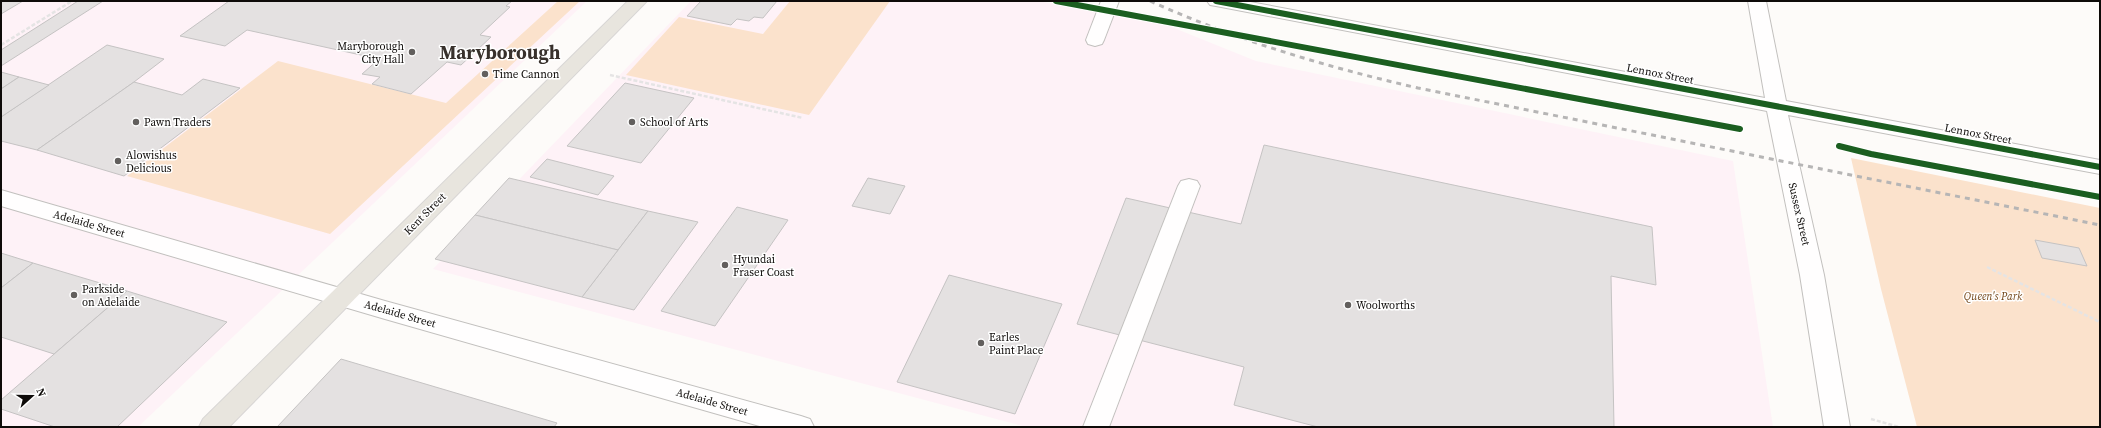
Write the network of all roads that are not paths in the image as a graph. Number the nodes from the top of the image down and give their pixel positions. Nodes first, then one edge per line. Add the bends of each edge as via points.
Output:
1 (638, 1) edge
2 (1110, 1) edge
3 (1216, 1) edge
4 (1757, 1) edge
5 (1095, 40) dead end
6 (1776, 106) junction
7 (2100, 167) edge
8 (1189, 186) dead end
9 (1, 198) edge
10 (342, 298) junction
11 (212, 427) edge
12 (801, 427) edge
13 (1096, 427) edge
14 (1837, 427) edge

1 - 10 main road, Kent Street
2 - 5 street
3 - 6 street, Lennox Street
4 - 6 street, Sussex Street
6 - 7 street, Lennox Street
6 - 14 street, Sussex Street via 1812,275
8 - 13 street
9 - 10 street, Adelaide Street
10 - 11 main road, Kent Street
10 - 12 street, Adelaide Street

